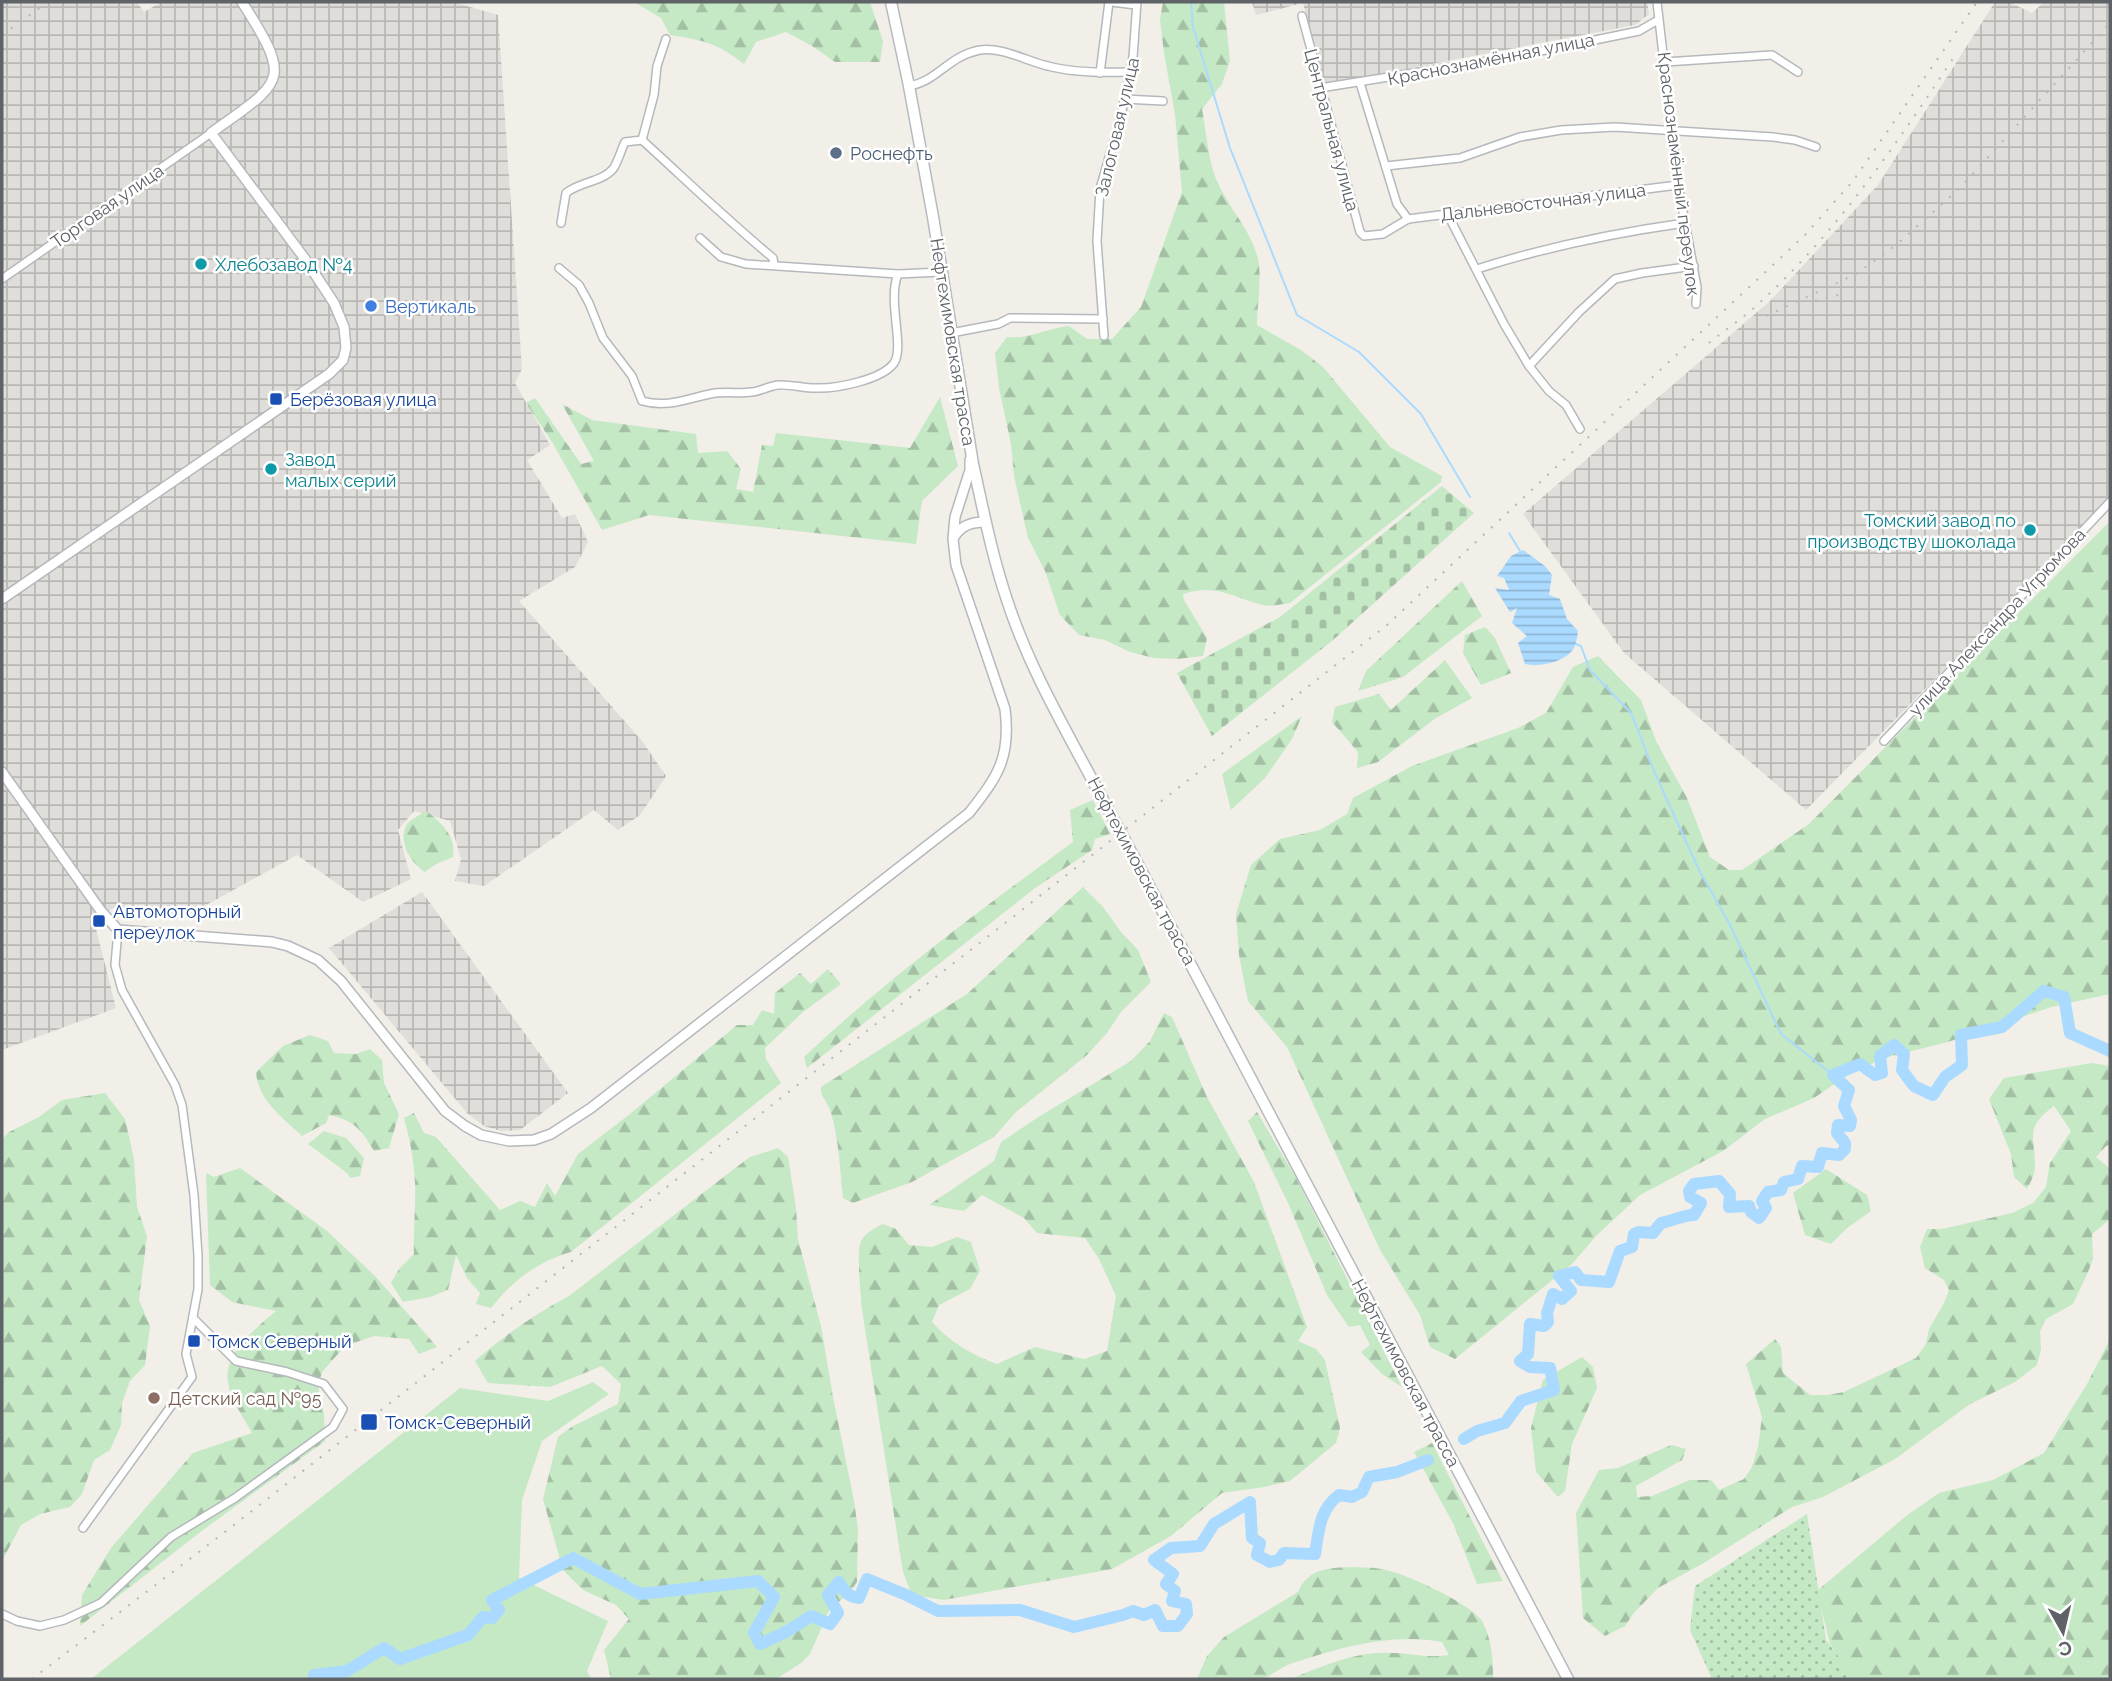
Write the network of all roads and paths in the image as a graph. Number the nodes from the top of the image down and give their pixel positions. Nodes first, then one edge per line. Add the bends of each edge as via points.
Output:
1 (242, 2) edge
2 (891, 2) edge
3 (1111, 2) edge
4 (1657, 2) edge
5 (1136, 3) edge
6 (1302, 16) dead end
7 (1658, 20) junction
8 (666, 39) dead end
9 (1665, 62) junction
10 (1129, 72) junction
11 (1798, 72) dead end
12 (1100, 73) junction
13 (1360, 83) junction
14 (909, 86) junction
15 (1320, 88) junction
16 (1124, 99) junction
17 (1163, 101) dead end
18 (1673, 132) junction
19 (211, 133) junction
20 (642, 141) junction
21 (1816, 147) dead end
22 (1386, 166) junction
23 (1678, 185) junction
24 (1448, 215) junction
25 (1408, 219) junction
26 (561, 223) dead end
27 (1685, 223) junction
28 (700, 237) dead end
29 (774, 265) junction
30 (1693, 266) junction
31 (559, 268) dead end
32 (1477, 270) junction
33 (941, 272) junction
34 (898, 274) junction
35 (2, 279) edge
36 (1696, 304) dead end
37 (1103, 319) junction
38 (951, 333) junction
39 (1104, 336) dead end
40 (1530, 366) junction
41 (1580, 429) dead end
42 (971, 452) junction
43 (2110, 502) edge
44 (985, 522) junction
45 (953, 539) junction
46 (2, 599) edge
47 (1884, 741) dead end
48 (2, 772) edge
49 (118, 930) junction
50 (192, 1318) junction
51 (83, 1528) dead end
52 (2, 1614) edge
53 (1568, 1679) edge

1 - 19 street via 270,48 276,72 266,93
2 - 14 main road, Нефтехимовская трасса
3 - 5 street
3 - 12 street
4 - 7 street, Краснознамённый переулок
5 - 10 street, Залоговая улица via 1137,28
6 - 15 street, Центральная улица
7 - 9 street, Краснознамённый переулок
7 - 13 street, Краснознамённая улица via 1639,31
8 - 20 street
9 - 11 street via 1772,55
9 - 18 street, Краснознамённый переулок
10 - 12 street
10 - 16 street, Залоговая улица
12 - 14 street via 1046,66 1011,53 983,50 949,62 924,84
13 - 15 street, Краснознамённая улица
13 - 22 street
14 - 33 main road, Нефтехимовская трасса
15 - 25 street, Центральная улица via 1360,232 1364,236 1383,234
16 - 17 street
16 - 37 street, Залоговая улица via 1100,189 1097,241
18 - 21 street via 1773,137
18 - 22 street via 1615,127 1561,130 1520,137 1460,158
18 - 23 street, Краснознамённый переулок
19 - 35 street, Торговая улица
19 - 46 street via 334,303 345,335 343,359 329,374
20 - 26 street via 625,142 612,169 566,193
20 - 29 street via 774,258
22 - 25 street via 1397,204
23 - 24 street, Дальневосточная улица
23 - 27 street, Краснознамённый переулок
24 - 25 street, Дальневосточная улица
24 - 32 street
27 - 30 street, Краснознамённый переулок
27 - 32 street via 1557,245
28 - 29 street via 721,257
29 - 34 street
30 - 36 street, Краснознамённый переулок
30 - 40 street via 1615,279
31 - 34 street via 579,285 603,338 632,376 642,401 672,404 774,385 839,386 889,369 897,360 893,285
32 - 40 street
33 - 34 street
33 - 38 main road, Нефтехимовская трасса
37 - 38 street via 1010,318
37 - 39 street, Залоговая улица
38 - 42 main road, Нефтехимовская трасса
40 - 41 street via 1566,405
42 - 44 main road, Нефтехимовская трасса
42 - 45 street
43 - 47 street, улица Александра Угрюмова
44 - 45 street via 967,525
44 - 53 main road, Нефтехимовская трасса, bridge via 1006,600 1044,689
45 - 49 street via 956,565 1005,709 1008,732 1002,766 989,788 969,813 591,1108 551,1134 509,1141 481,1135 452,1117 341,981 311,956 272,942
48 - 49 street
49 - 50 street via 114,965 122,990 182,1105 198,1256
50 - 51 street via 186,1354 192,1377
50 - 52 street via 236,1361 324,1384 343,1409 333,1427 235,1499 171,1537 101,1603 40,1626

